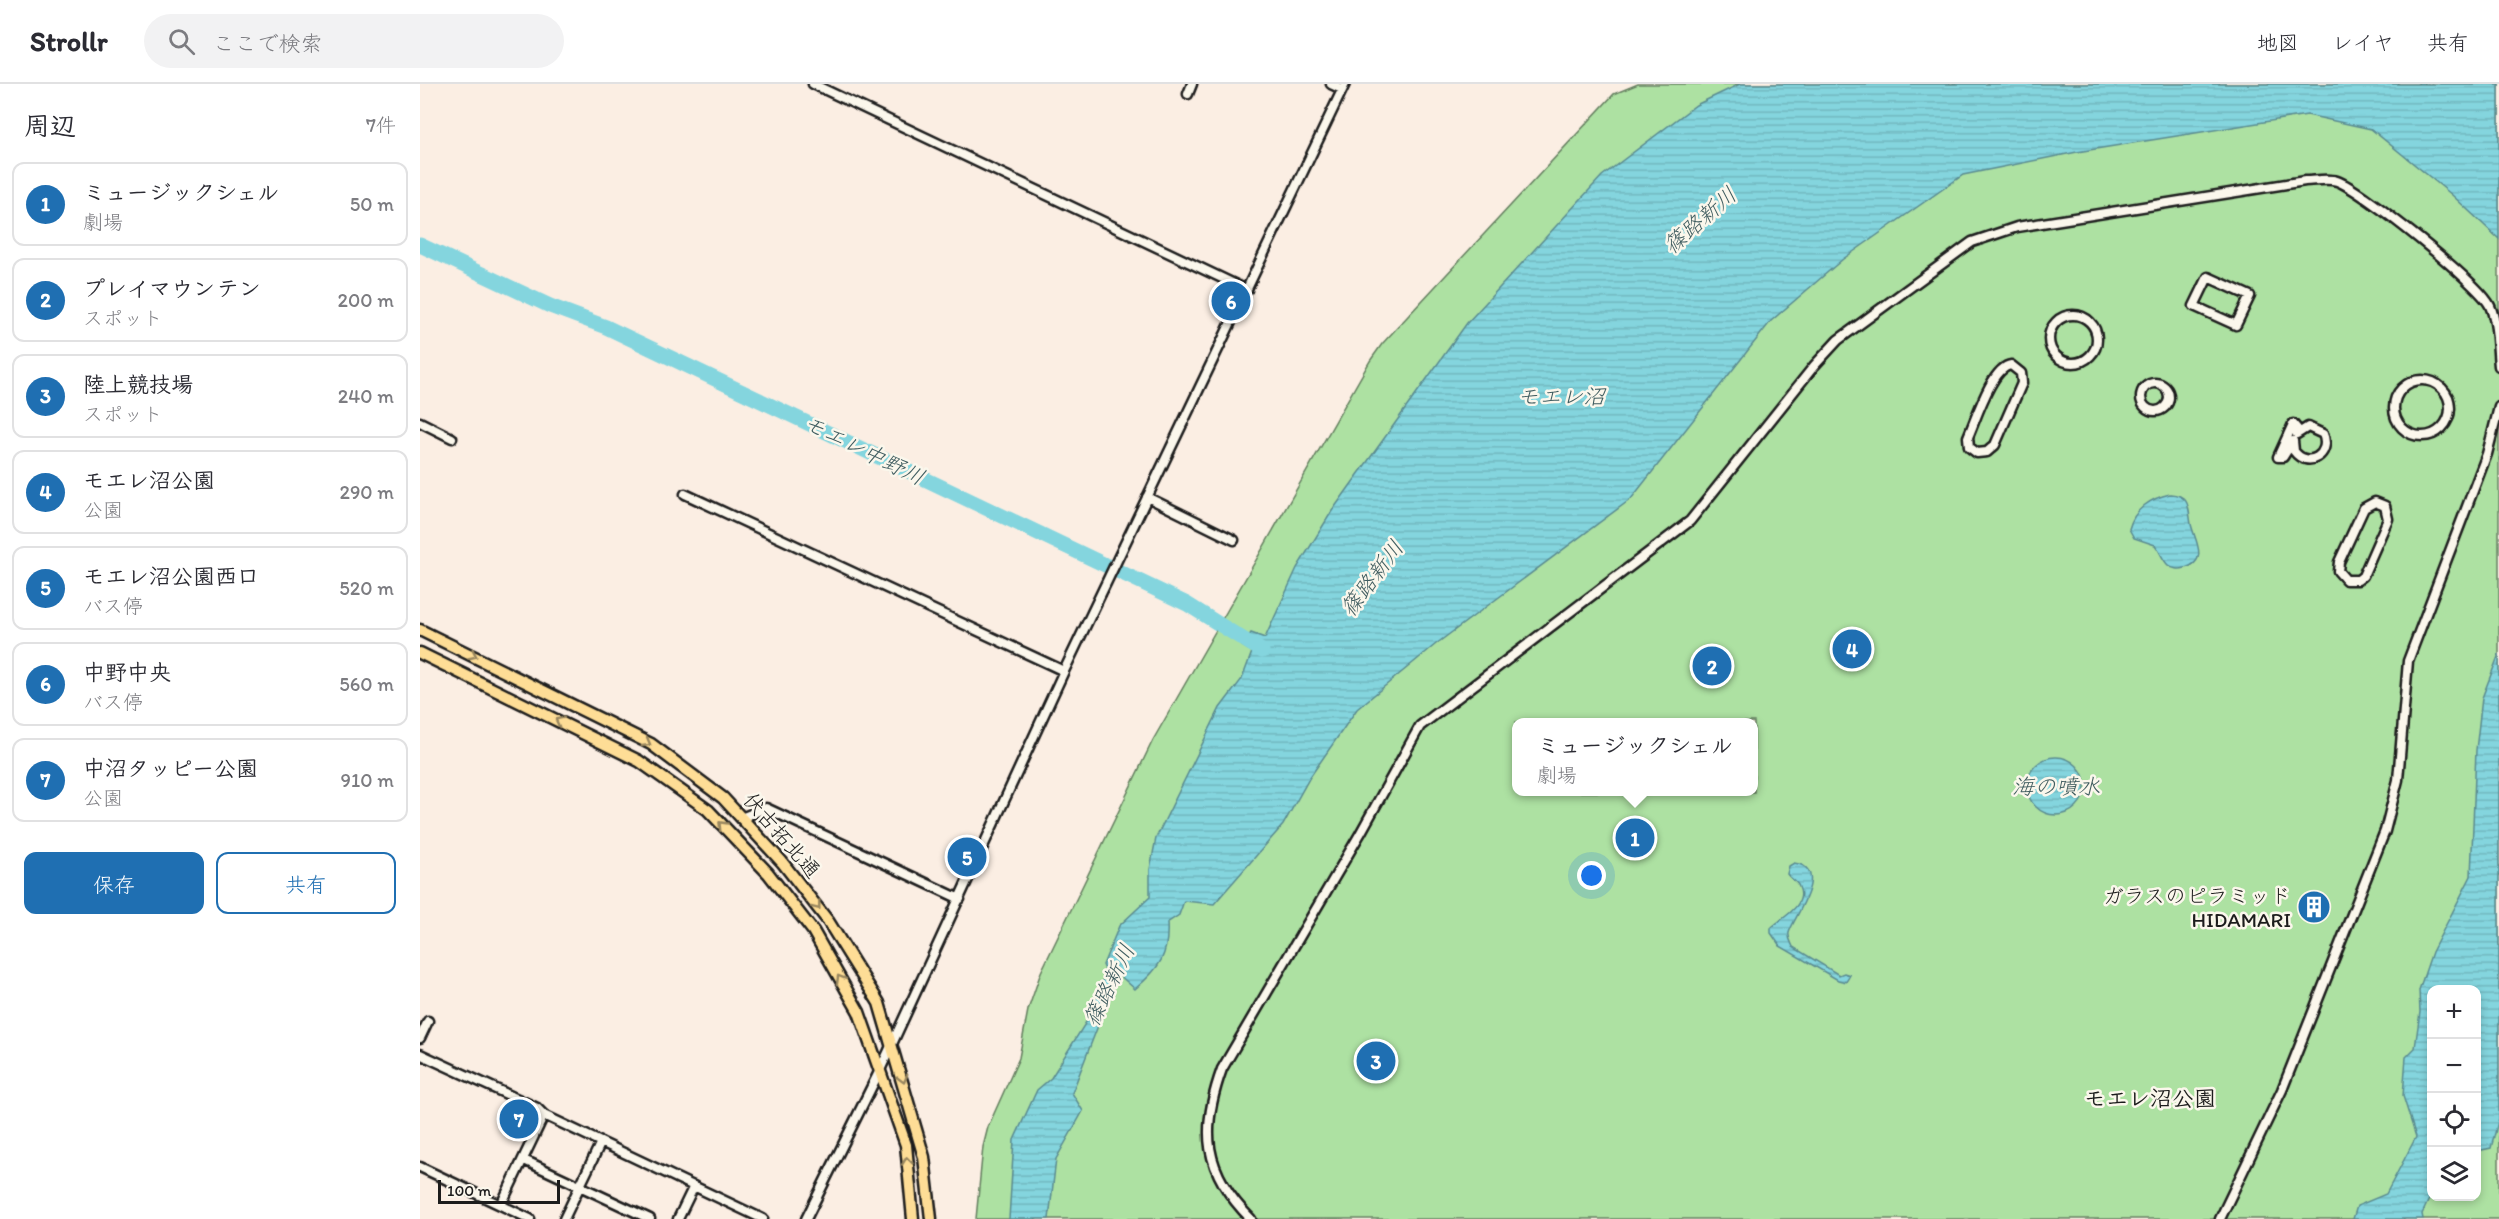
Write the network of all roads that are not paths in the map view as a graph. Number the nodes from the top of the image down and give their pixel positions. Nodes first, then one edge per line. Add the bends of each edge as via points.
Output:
1 (813, 84) edge
2 (1192, 84) edge
3 (1331, 84) edge
4 (1344, 87) edge
5 (1188, 94) dead end
6 (1247, 290) junction
7 (2236, 325) joint
8 (2094, 350) joint
9 (2499, 366) edge
10 (2394, 401) joint
11 (2499, 407) edge
12 (420, 422) edge
13 (452, 438) dead end
14 (2287, 438) joint
15 (1995, 445) joint
16 (685, 494) dead end
17 (1147, 497) junction
18 (2364, 508) joint
19 (1234, 540) dead end
20 (420, 630) edge
21 (420, 653) edge
22 (1064, 671) junction
23 (741, 818) junction
24 (960, 899) junction
25 (428, 1022) dead end
26 (420, 1038) edge
27 (892, 1044) junction
28 (420, 1054) edge
29 (880, 1070) junction
30 (544, 1115) junction
31 (601, 1142) junction
32 (524, 1160) junction
33 (420, 1167) edge
34 (580, 1186) junction
35 (694, 1186) junction
36 (501, 1205) junction
37 (530, 1219) edge
38 (564, 1219) edge
39 (650, 1219) edge
40 (678, 1219) edge
41 (763, 1219) edge
42 (806, 1219) edge
43 (914, 1219) edge
44 (931, 1219) edge
45 (1251, 1219) edge
46 (2220, 1219) edge

1 - 6 street
2 - 5 street
3 - 4 street
4 - 6 street
6 - 17 street
7 - 7 street via 2194,306 2208,278 2250,296
8 - 8 street via 2096,332 2084,318 2065,317 2051,330 2051,348 2063,360 2080,362
9 - 45 street via 2490,305 2473,285 2369,198 2335,180 2305,181 2017,227 1971,242 1838,340 1690,521 1420,726 1221,1069 1208,1124 1211,1156 1226,1191
10 - 10 street via 2404,386 2429,381 2444,390 2451,406 2450,415 2435,434 2419,437 2398,425
11 - 46 street via 2487,454 2408,661 2398,780 2385,831 2282,1090
12 - 13 street
14 - 14 street via 2278,457 2283,457 2293,441 2294,452 2307,460 2321,455 2326,445 2323,434 2313,427 2302,428 2297,434 2293,424
15 - 15 street via 2022,383 2021,373 2011,365 1996,374 1968,436 1970,447 1977,453 1988,452
16 - 22 street
17 - 19 street
17 - 22 street
18 - 18 street via 2369,503 2381,503 2388,511 2388,519 2363,576 2346,580 2338,571 2339,562
20 -> 23 main road, 伏古拓北通 via 651,744 723,798
29 -> 21 main road, 伏古拓北通 via 859,1012 813,931 768,873 708,810 639,762
22 - 24 street
23 - 24 street via 766,808
23 -> 27 main road, 伏古拓北通 via 828,921 879,1003
24 - 27 street
25 - 26 street
27 - 29 street
27 -> 44 main road, 伏古拓北通 via 924,1157
28 - 30 street via 537,1108
29 - 42 street
43 -> 29 main road, 伏古拓北通 via 906,1145
30 - 31 street
30 - 32 street
31 - 34 street
31 - 35 street
32 - 34 street
32 - 36 street
33 - 36 street
34 - 38 street
34 - 39 street
35 - 40 street
35 - 41 street
36 - 37 street

